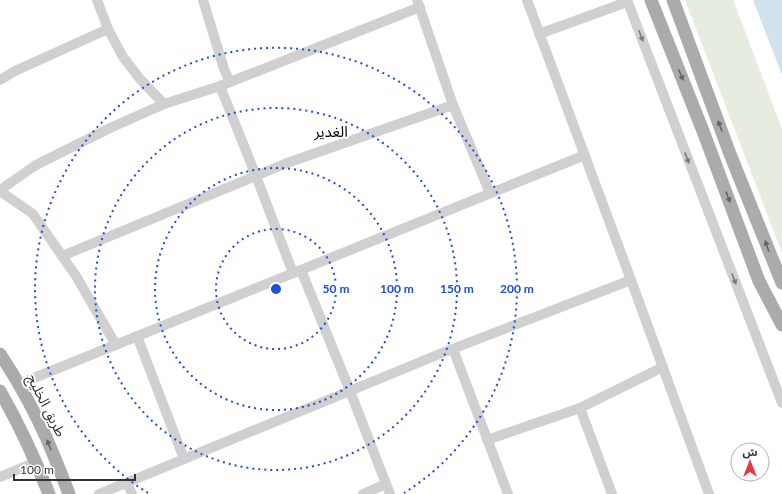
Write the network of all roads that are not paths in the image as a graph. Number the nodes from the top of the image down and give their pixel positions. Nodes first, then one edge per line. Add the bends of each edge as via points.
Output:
1 (97, 0) edge
2 (203, 0) edge
3 (527, 0) edge
4 (651, 0) edge
5 (673, 0) edge
6 (627, 1) edge
7 (419, 4) edge
8 (108, 29) junction
9 (539, 34) junction
10 (0, 80) edge
11 (230, 82) junction
12 (220, 86) junction
13 (164, 104) junction
14 (453, 105) junction
15 (584, 155) junction
16 (256, 176) junction
17 (0, 191) edge
18 (490, 193) junction
19 (62, 256) junction
20 (297, 271) junction
21 (631, 280) junction
22 (782, 283) edge
23 (782, 325) edge
24 (137, 336) junction
25 (116, 344) junction
26 (453, 349) junction
27 (0, 354) edge
28 (663, 367) junction
29 (19, 384) junction
30 (0, 391) edge
31 (350, 391) junction
32 (782, 403) edge
33 (4, 406) edge
34 (580, 408) junction
35 (487, 440) junction
36 (184, 459) junction
37 (36, 462) junction
38 (0, 477) edge
39 (127, 483) junction
40 (386, 484) junction
41 (49, 494) edge
42 (69, 494) edge
43 (99, 494) edge
44 (132, 494) edge
45 (363, 494) edge
46 (390, 494) edge
47 (508, 494) edge
48 (612, 494) edge
49 (710, 494) edge

1 - 8 street
2 - 11 street
3 - 9 street
4 -> 23 main road via 759,281
22 -> 5 main road via 730,154
6 - 9 street
6 -> 32 street
7 - 11 street
7 - 14 street
8 - 10 street
8 - 13 street via 123,57 140,80
9 - 15 street
11 - 12 street
12 - 13 street
12 - 16 street
13 - 17 street via 36,165
14 - 16 street
14 - 18 street
15 - 18 street
15 - 21 street
16 - 19 street
16 - 20 street
17 - 19 street via 33,214
18 - 20 street
19 - 25 street
20 - 24 street
20 - 31 street
21 - 26 street
21 - 28 street
24 - 25 street
24 - 36 street
25 - 29 street
26 - 31 street
26 - 35 street
27 - 29 main road, طريق الخليج
28 - 34 street
28 - 49 street
42 -> 29 main road, طريق الخليج via 46,438
30 - 33 main road
31 - 36 street
31 - 40 street
33 - 37 main road
34 - 35 street
34 - 48 street
35 - 47 street
36 - 39 street
37 - 38 street
37 - 41 main road
39 - 43 street
39 - 44 street
40 - 45 street
40 - 46 street

